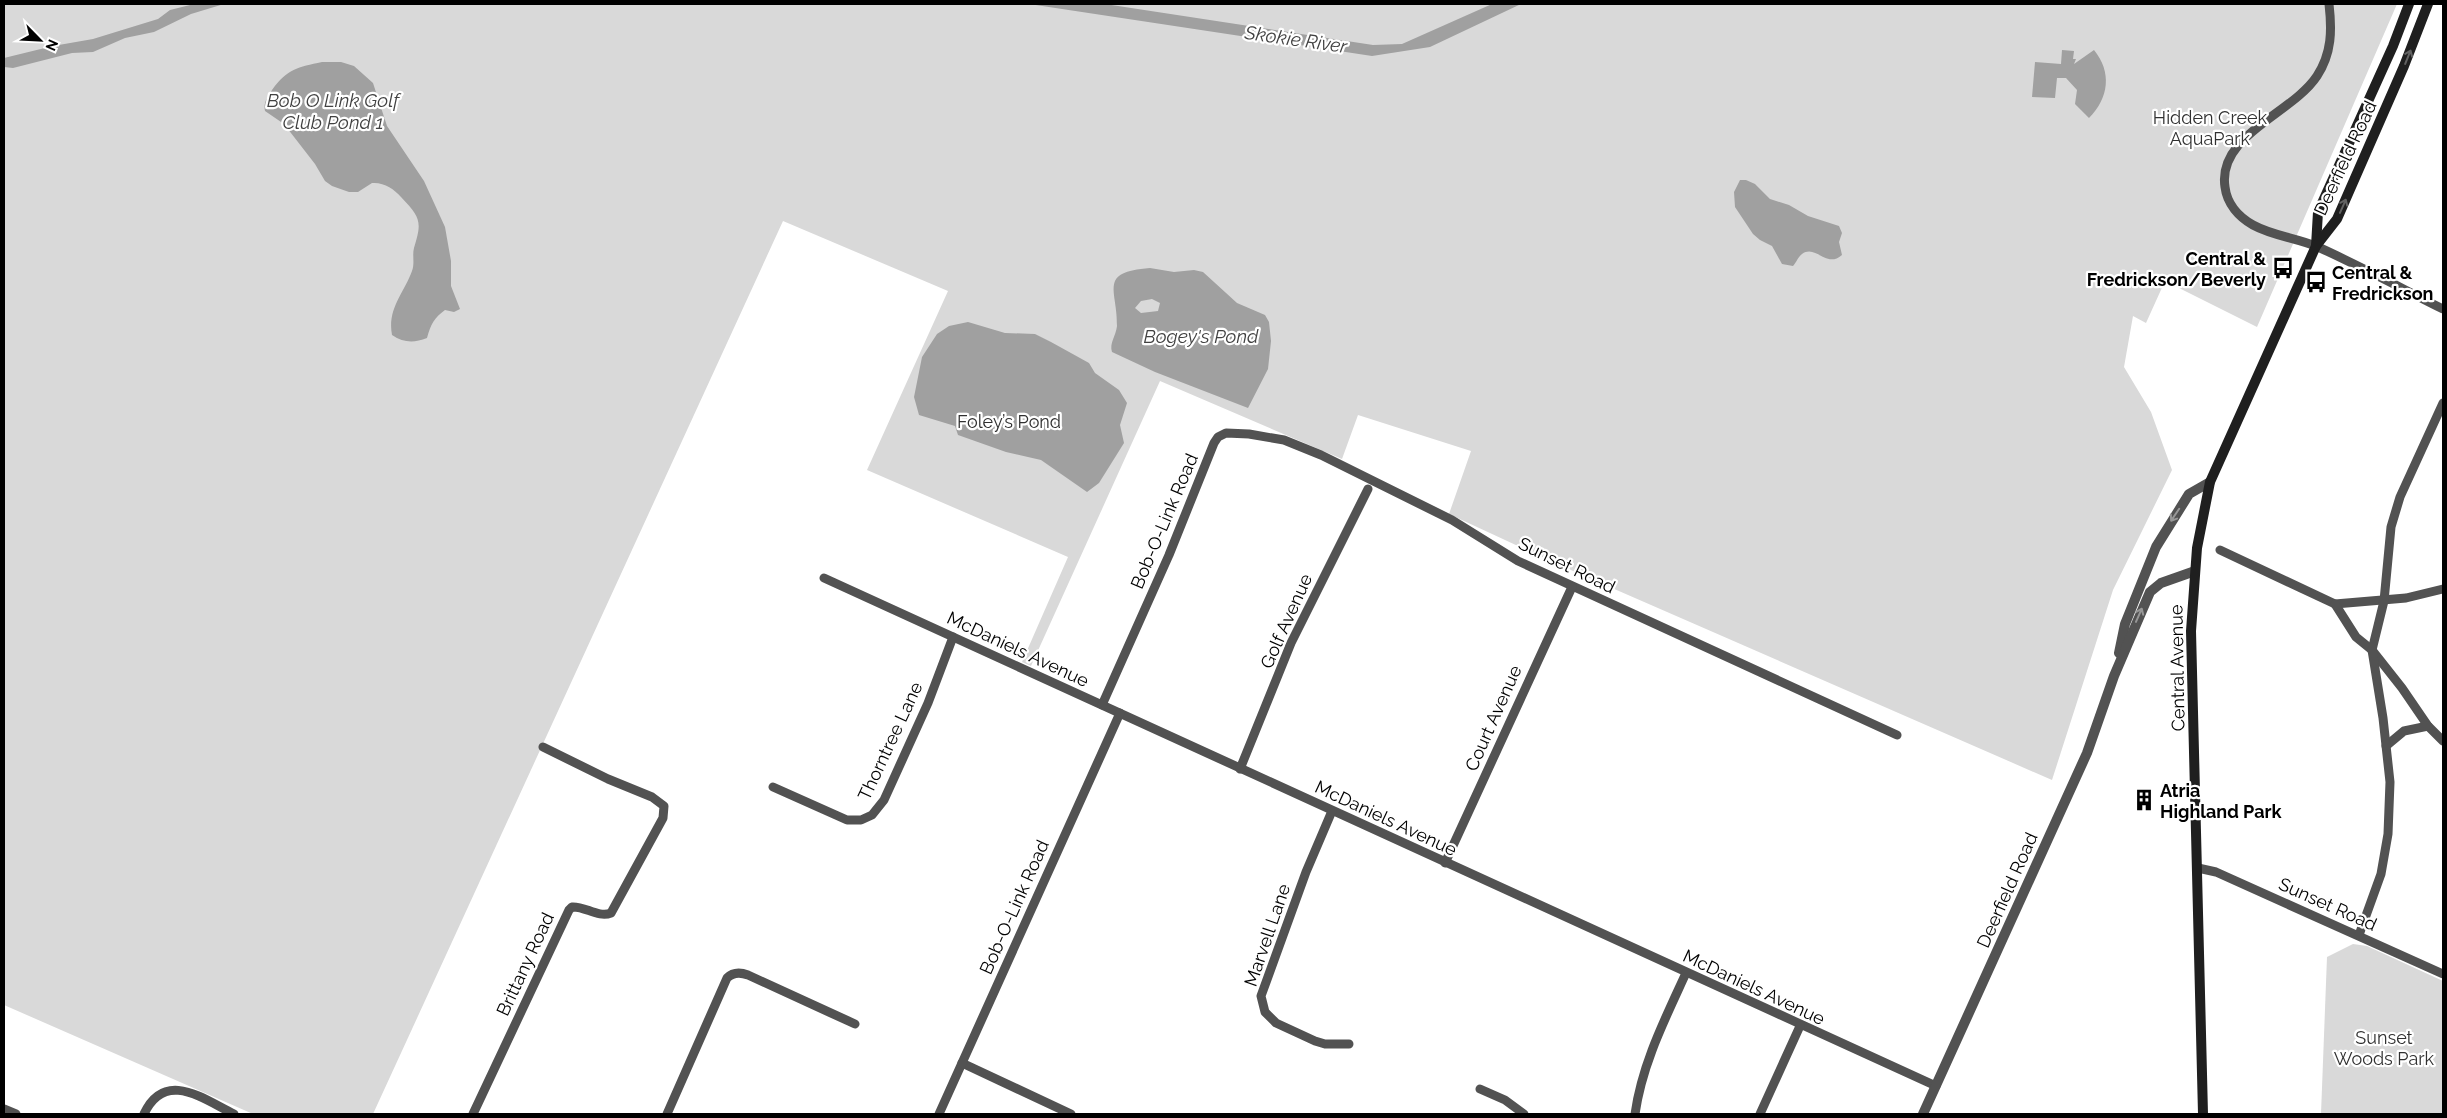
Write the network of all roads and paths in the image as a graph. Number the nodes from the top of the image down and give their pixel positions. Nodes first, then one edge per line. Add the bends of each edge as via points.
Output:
1 (2329, 4) edge
2 (2409, 4) edge
3 (2428, 4) edge
4 (2316, 246) junction
5 (2443, 309) edge
6 (2443, 403) edge
7 (1222, 434) joint
8 (2210, 482) junction
9 (1368, 489) dead end
10 (2220, 550) dead end
11 (2195, 571) junction
12 (824, 578) dead end
13 (1572, 587) junction
14 (2443, 589) edge
15 (2384, 601) junction
16 (2335, 604) junction
17 (953, 637) junction
18 (2372, 650) junction
19 (2114, 676) junction
20 (1102, 705) junction
21 (1120, 714) junction
22 (2428, 726) junction
23 (1897, 734) dead end
24 (2443, 741) edge
25 (2386, 746) junction
26 (543, 747) dead end
27 (1240, 769) junction
28 (773, 787) dead end
29 (1332, 811) junction
30 (1445, 863) junction
31 (2198, 868) junction
32 (2359, 935) junction
33 (1686, 973) junction
34 (2443, 974) edge
35 (855, 1024) dead end
36 (1800, 1026) junction
37 (1349, 1044) dead end
38 (962, 1063) junction
39 (1936, 1086) junction
40 (1480, 1089) dead end
41 (4, 1109) edge
42 (16, 1114) edge
43 (144, 1114) edge
44 (234, 1114) edge
45 (473, 1114) edge
46 (667, 1114) edge
47 (938, 1114) edge
48 (1071, 1114) edge
49 (1524, 1114) edge
50 (1635, 1114) edge
51 (1760, 1114) edge
52 (1923, 1114) edge
53 (2203, 1114) edge

1 - 4 street via 2330,43 2326,61 2316,78 2234,148 2225,166 2224,179 2232,207 2254,226
2 - 4 main road, Deerfield Road via 2318,212
4 -> 3 main road, Deerfield Road via 2337,219
4 - 5 street
4 - 8 main road, Central Avenue
6 - 15 street via 2400,497 2391,527
7 - 13 street, Sunset Road via 1284,440 1320,455 1452,520 1518,561
7 - 20 street, Bob-O-Link Road via 1214,443 1169,555
8 - 11 main road, Central Avenue
8 -> 19 street, Deerfield Road via 2189,494 2156,547 2125,624
9 - 27 street, Golf Avenue via 1295,635
10 - 16 street
19 -> 11 street, Deerfield Road via 2150,592 2161,583
11 - 31 main road, Central Avenue via 2191,631
12 - 17 street, McDaniels Avenue
13 - 23 street, Sunset Road
13 - 30 street, Court Avenue
14 - 15 street
15 - 16 street
15 - 18 street
16 - 18 street via 2356,636
17 - 20 street, McDaniels Avenue
17 - 28 street, Thorntree Lane via 928,703 884,800 872,815 861,820 847,820
18 - 22 street
18 - 25 street
19 - 39 street, Deerfield Road via 2087,753
20 - 21 street, McDaniels Avenue
21 - 27 street, McDaniels Avenue
21 - 38 street, Bob-O-Link Road
22 - 24 street
22 - 25 street via 2404,731
25 - 32 street via 2390,782 2388,834 2381,874
26 - 45 street, Brittany Road via 608,780 652,797 664,806 663,818 611,913 601,914 577,906 569,910
27 - 29 street, McDaniels Avenue
29 - 30 street, McDaniels Avenue
29 - 37 street, Marvell Lane via 1261,996 1265,1012 1276,1023 1320,1043
30 - 33 street, McDaniels Avenue
31 - 32 street, Sunset Road via 2216,872
31 - 53 main road, Central Avenue
32 - 34 street, Sunset Road
33 - 36 street, McDaniels Avenue
33 - 50 street via 1649,1056 1638,1088
35 - 46 street via 748,975 740,972 730,974
36 - 39 street, McDaniels Avenue
36 - 51 street
38 - 47 street, Bob-O-Link Road
38 - 48 street
39 - 52 street, Deerfield Road
40 - 49 street via 1505,1100
41 - 42 street
43 - 44 street via 154,1097 175,1089

